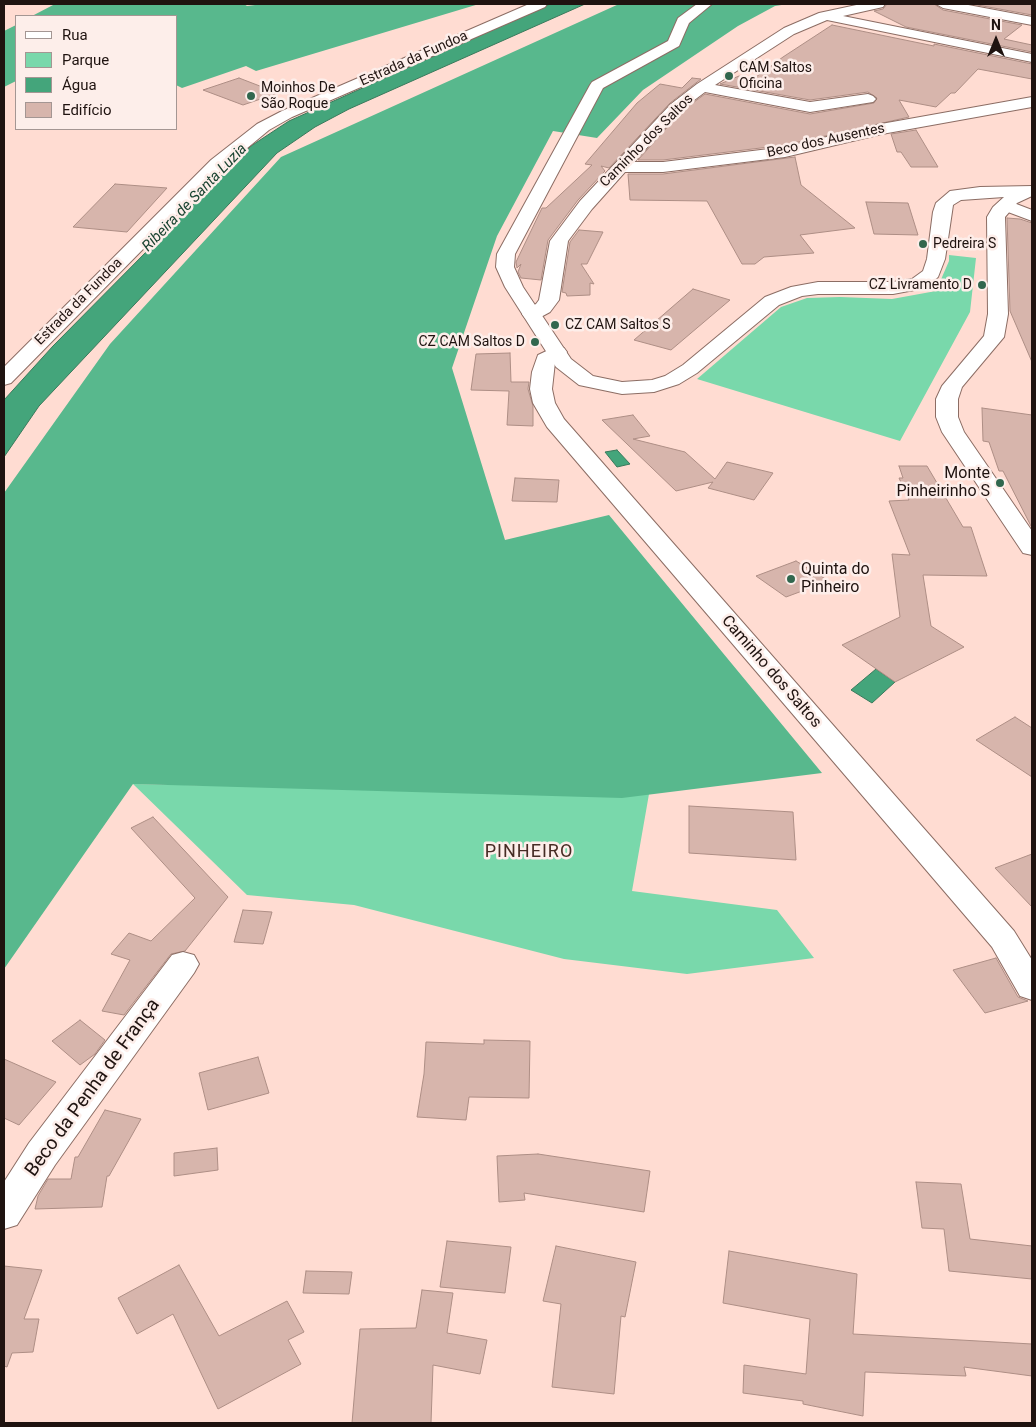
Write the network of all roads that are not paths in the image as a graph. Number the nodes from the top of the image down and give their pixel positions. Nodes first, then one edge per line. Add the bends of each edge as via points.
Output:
1 (540, 4) edge
2 (705, 4) edge
3 (878, 4) edge
4 (944, 4) edge
5 (824, 16) junction
6 (1032, 21) edge
7 (1032, 58) edge
8 (702, 86) junction
9 (868, 99) dead end
10 (1032, 102) edge
11 (619, 167) junction
12 (1032, 191) edge
13 (1006, 204) junction
14 (1032, 216) edge
15 (532, 314) junction
16 (557, 352) junction
17 (4, 379) edge
18 (1032, 548) edge
19 (183, 964) dead end
20 (1032, 988) edge
21 (4, 1213) edge

1 - 17 main road, Estrada da Fundoa via 263,126 217,164
2 - 15 main road via 683,21 674,43 597,85 584,106 506,254 505,267
3 - 5 main road, Caminho dos Saltos
4 - 6 main road
5 - 7 main road
5 - 8 main road, Caminho dos Saltos via 789,31
8 - 9 main road via 810,107
8 - 11 main road, Caminho dos Saltos
10 - 11 main road, Beco dos Ausentes via 881,129 786,152 663,167
11 - 15 main road, Caminho dos Saltos via 559,241 549,300
12 - 13 main road
12 - 16 main road via 956,195 945,203 942,212 931,273 918,284 881,288 818,288 785,295 772,301 690,369 672,380 654,386 622,388 586,381 563,363
13 - 14 main road
13 - 18 main road via 996,217 997,326 994,337 952,386 946,399 947,418 953,432
15 - 16 main road
16 - 20 main road, Caminho dos Saltos via 546,359 541,389 544,403 555,422 1003,939
19 - 21 main road, Beco da Penha de França via 42,1154

